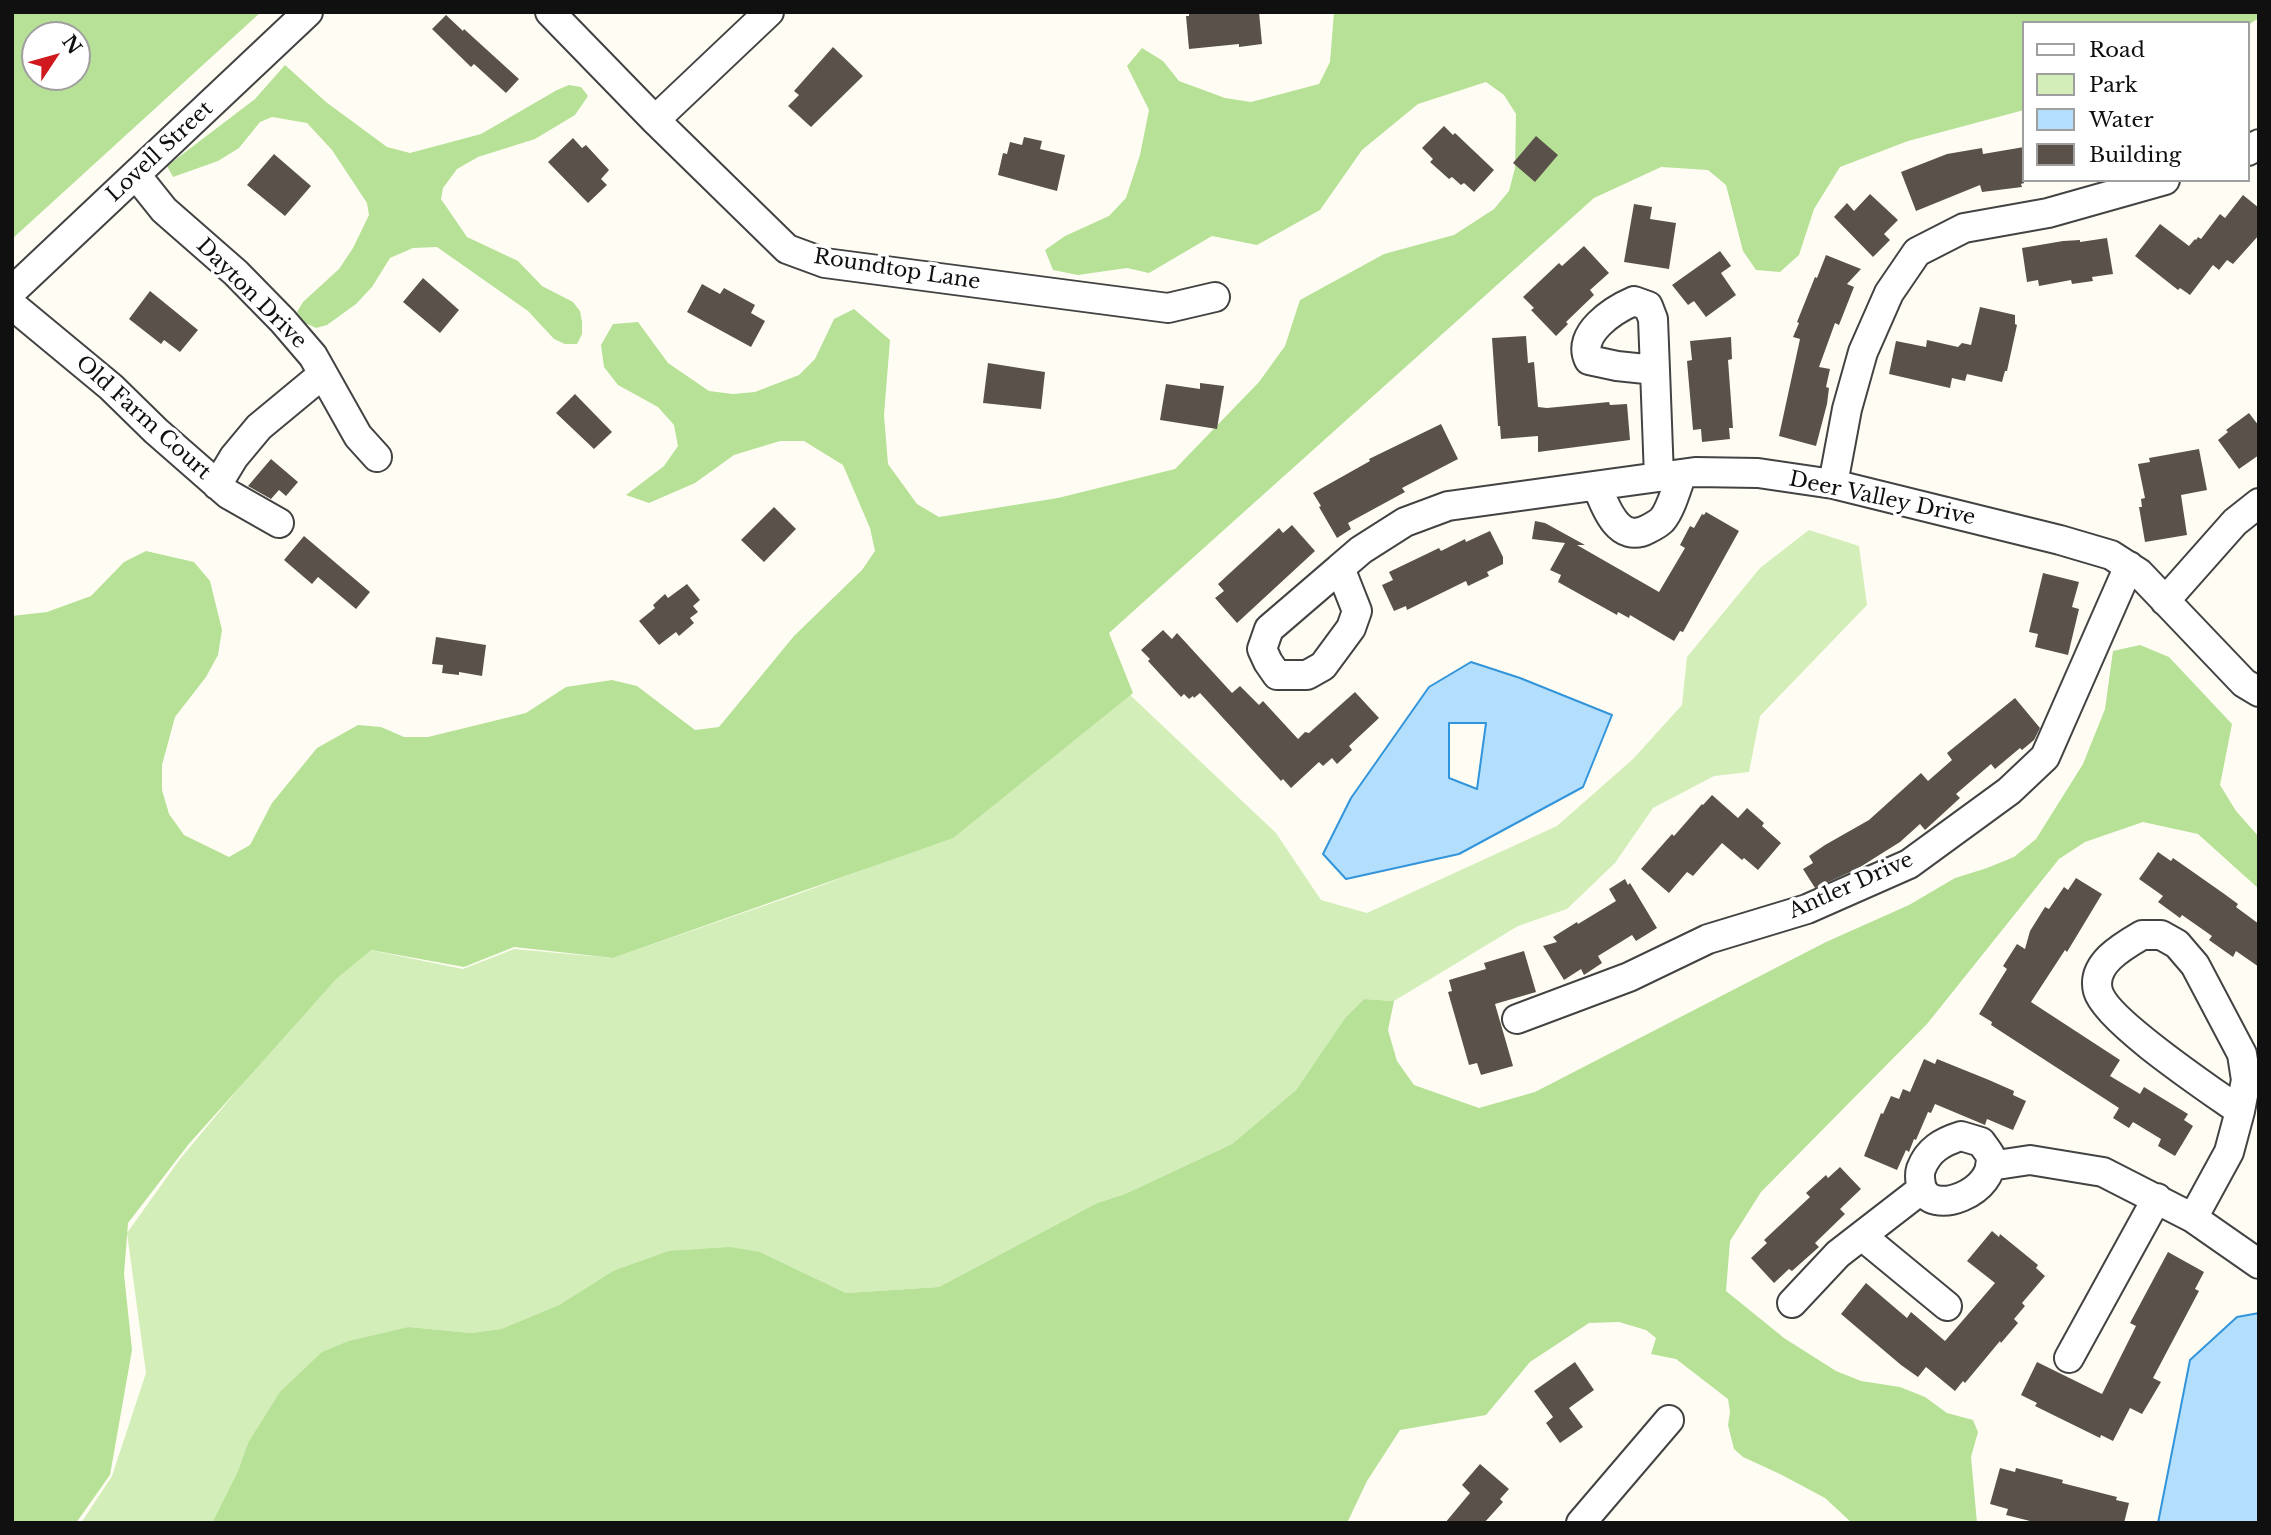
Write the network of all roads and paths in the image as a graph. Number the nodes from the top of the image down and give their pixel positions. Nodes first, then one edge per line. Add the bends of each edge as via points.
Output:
1 (308, 12) edge
2 (551, 12) edge
3 (769, 12) edge
4 (655, 120) junction
5 (136, 175) junction
6 (2158, 182) edge
7 (12, 291) edge
8 (1215, 297) dead end
9 (12, 305) edge
10 (1655, 370) dead end
11 (323, 374) junction
12 (377, 457) dead end
13 (1671, 475) junction
14 (1833, 484) junction
15 (217, 485) junction
16 (1597, 486) junction
17 (2259, 503) edge
18 (279, 523) dead end
19 (2129, 566) junction
20 (1340, 568) dead end
21 (2165, 601) junction
22 (2259, 692) edge
23 (1517, 1019) dead end
24 (2240, 1111) junction
25 (1990, 1166) junction
26 (1922, 1189) junction
27 (2157, 1198) junction
28 (2193, 1218) junction
29 (1862, 1236) junction
30 (2259, 1264) edge
31 (1792, 1303) dead end
32 (1947, 1306) dead end
33 (2070, 1358) dead end
34 (1669, 1420) dead end
35 (1581, 1523) edge

1 - 5 street, Lovell Street
2 - 4 street, Roundtop Lane
3 - 4 street
4 - 8 street, Roundtop Lane via 787,249 825,263 1168,308
5 - 7 street, Lovell Street
5 - 11 street, Dayton Drive via 164,210 283,321
6 - 14 street via 2049,213 1964,228 1917,251 1889,293 1863,352
9 - 15 street, Old Farm Court via 111,387
10 - 13 street
11 - 12 street, Dayton Drive via 358,436
11 - 15 street via 259,427
13 - 14 street, Deer Valley Drive via 1758,473
13 - 16 street, Deer Valley Drive
13 - 16 street via 1662,520 1640,533 1627,532 1614,523
14 - 19 street, Deer Valley Drive via 2060,540 2111,555
15 - 18 street, Old Farm Court
16 - 20 street, Deer Valley Drive via 1448,506 1405,522
17 - 21 street via 2235,522
19 - 21 street, Deer Valley Drive
19 - 23 street, Antler Drive via 2045,757 2009,791 1909,864 1807,909 1708,940 1629,977
21 - 22 street, Deer Valley Drive via 2244,683
24 - 24 street via 2246,1080 2242,1054 2195,965 2177,943 2161,935 2142,936 2122,947 2099,974 2098,990 2106,1004 2149,1046
24 - 28 street via 2229,1152
25 - 26 street via 1985,1178 1961,1198 1938,1201
25 - 26 street via 1990,1154 1981,1142 1961,1136 1943,1142 1928,1155 1920,1173
25 - 27 street via 2030,1160 2103,1172
26 - 29 street
27 - 28 street
27 - 33 street
28 - 30 street
29 - 31 street via 1838,1254
29 - 32 street
34 - 35 street

